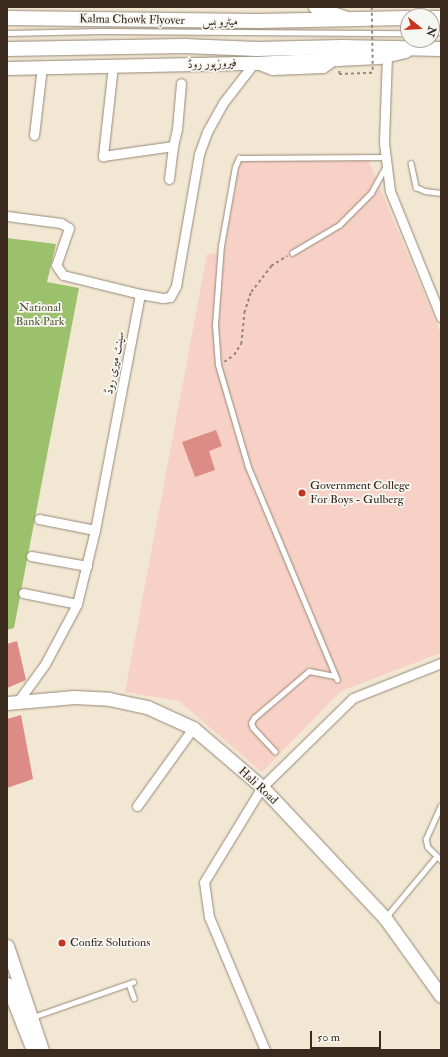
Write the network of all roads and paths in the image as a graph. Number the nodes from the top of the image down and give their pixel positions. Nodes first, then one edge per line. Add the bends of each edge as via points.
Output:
1 (314, 7) edge
2 (372, 7) edge
3 (7, 18) edge
4 (400, 18) edge
5 (349, 19) junction
6 (7, 33) edge
7 (400, 33) edge
8 (7, 49) edge
9 (417, 49) junction
10 (441, 49) edge
11 (387, 55) junction
12 (255, 56) junction
13 (114, 65) junction
14 (42, 67) junction
15 (7, 68) edge
16 (340, 74) dead end
17 (181, 83) dead end
18 (34, 135) dead end
19 (173, 146) junction
20 (385, 161) junction
21 (411, 163) dead end
22 (169, 179) dead end
23 (441, 193) edge
24 (7, 216) edge
25 (292, 253) joint
26 (140, 294) junction
27 (441, 317) edge
28 (218, 365) junction
29 (39, 520) dead end
30 (95, 530) junction
31 (31, 556) dead end
32 (87, 566) junction
33 (23, 593) dead end
34 (77, 604) junction
35 (441, 662) edge
36 (13, 702) edge
37 (193, 728) junction
38 (275, 752) dead end
39 (262, 787) junction
40 (137, 806) dead end
41 (441, 806) edge
42 (436, 857) junction
43 (441, 860) edge
44 (385, 918) junction
45 (7, 946) edge
46 (7, 984) edge
47 (441, 996) edge
48 (134, 998) dead end
49 (33, 1017) junction
50 (34, 1050) edge
51 (42, 1050) edge
52 (265, 1050) edge

1 - 5 main road
2 - 16 path, bridge via 374,73
3 - 5 main road, Kalma Chowk Flyover via 258,21
4 - 5 main road
6 - 7 lane, میٹرو بس
8 - 12 main road, Kalma Chowk Flyover via 184,46
9 - 10 main road, فیروزپور روڈ
9 - 11 main road, فیروزپور روڈ
9 - 12 main road, فیروزپور روڈ via 342,47
11 - 12 main road, فیروزپور روڈ via 335,59
11 - 20 street
12 - 13 main road, فیروزپور روڈ
12 - 26 street via 223,103 207,132 199,154 173,293 163,298
13 - 14 main road, فیروزپور روڈ
13 - 19 street via 103,156
14 - 15 main road, فیروزپور روڈ
14 - 18 street
17 - 19 street
19 - 22 street
20 - 25 lane via 371,193 356,208 339,224
20 - 27 street via 390,191
20 - 28 lane via 236,160 218,273 215,347
21 - 23 lane via 416,187
24 - 26 street via 66,225 70,232 56,265 59,272
25 - 28 path via 271,266 251,292 244,313 241,344 234,355
26 - 30 street, سینٹ میری روڈ
28 - 38 lane via 248,467 336,678 309,671 254,718 251,723 253,728
29 - 30 street
30 - 32 street, سینٹ میری روڈ
31 - 32 street
32 - 34 street, سینٹ میری روڈ
33 - 34 street
34 - 36 street, سینٹ میری روڈ via 45,664
35 - 39 street via 353,698
36 - 37 main road, Hali Road via 74,697 108,698 147,707
37 - 39 main road, Hali Road
37 - 40 street
39 - 44 main road, Hali Road
39 - 52 street via 204,882 209,917
41 - 42 lane via 426,839 428,847
42 - 43 lane
42 - 44 lane
44 - 47 main road, Hali Road
45 - 49 main road
46 - 50 main road
48 - 49 lane via 131,983
49 - 51 main road

